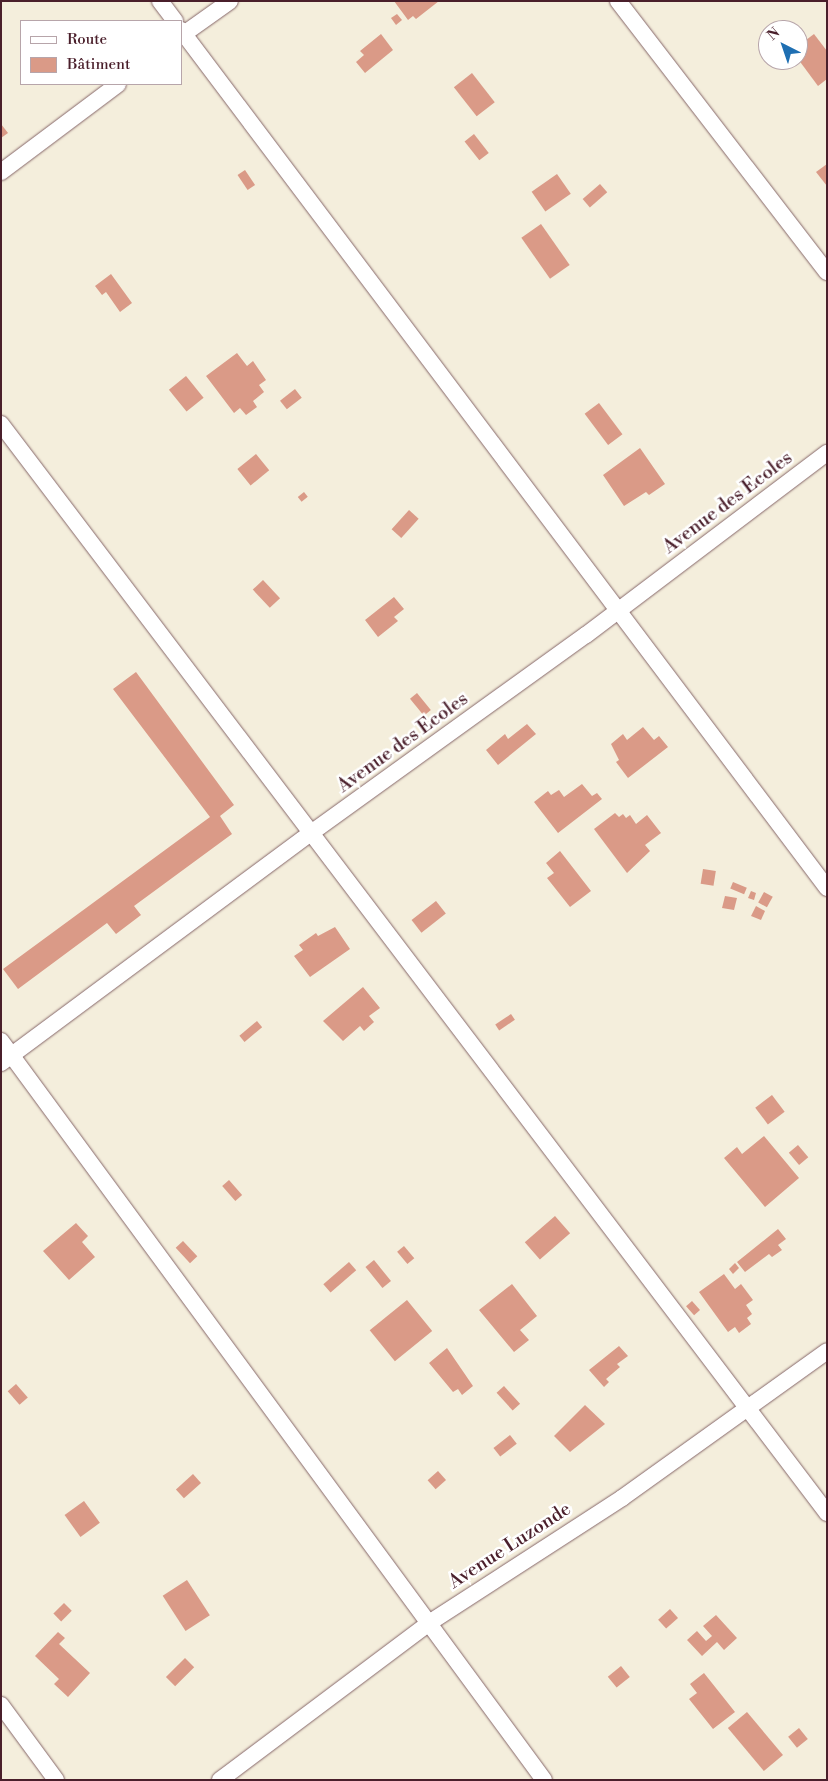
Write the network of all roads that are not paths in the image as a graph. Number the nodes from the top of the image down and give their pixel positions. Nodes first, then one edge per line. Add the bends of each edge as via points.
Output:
1 (160, 1) edge
2 (230, 1) edge
3 (618, 1) edge
4 (173, 20) edge
5 (182, 29) edge
6 (182, 33) edge
7 (117, 85) edge
8 (1, 172) edge
9 (827, 272) edge
10 (1, 424) edge
11 (827, 453) edge
12 (617, 612) junction
13 (311, 833) junction
14 (827, 888) edge
15 (1, 1041) edge
16 (7, 1059) edge
17 (827, 1352) edge
18 (749, 1407) junction
19 (827, 1512) edge
20 (429, 1623) junction
21 (1, 1705) edge
22 (56, 1780) edge
23 (220, 1780) edge
24 (544, 1780) edge

1 - 4 street
2 - 5 street
3 - 9 street
6 - 12 street
7 - 8 street
10 - 13 street
11 - 12 street, Avenue des Ecoles
12 - 13 street, Avenue des Ecoles
12 - 14 street
13 - 16 street, Avenue des Ecoles
13 - 18 street
15 - 16 street
16 - 20 street
17 - 18 street, Avenue Luzonde
18 - 19 street
18 - 20 street, Avenue Luzonde via 622,1498
20 - 23 street, Avenue Luzonde
20 - 24 street
21 - 22 street

